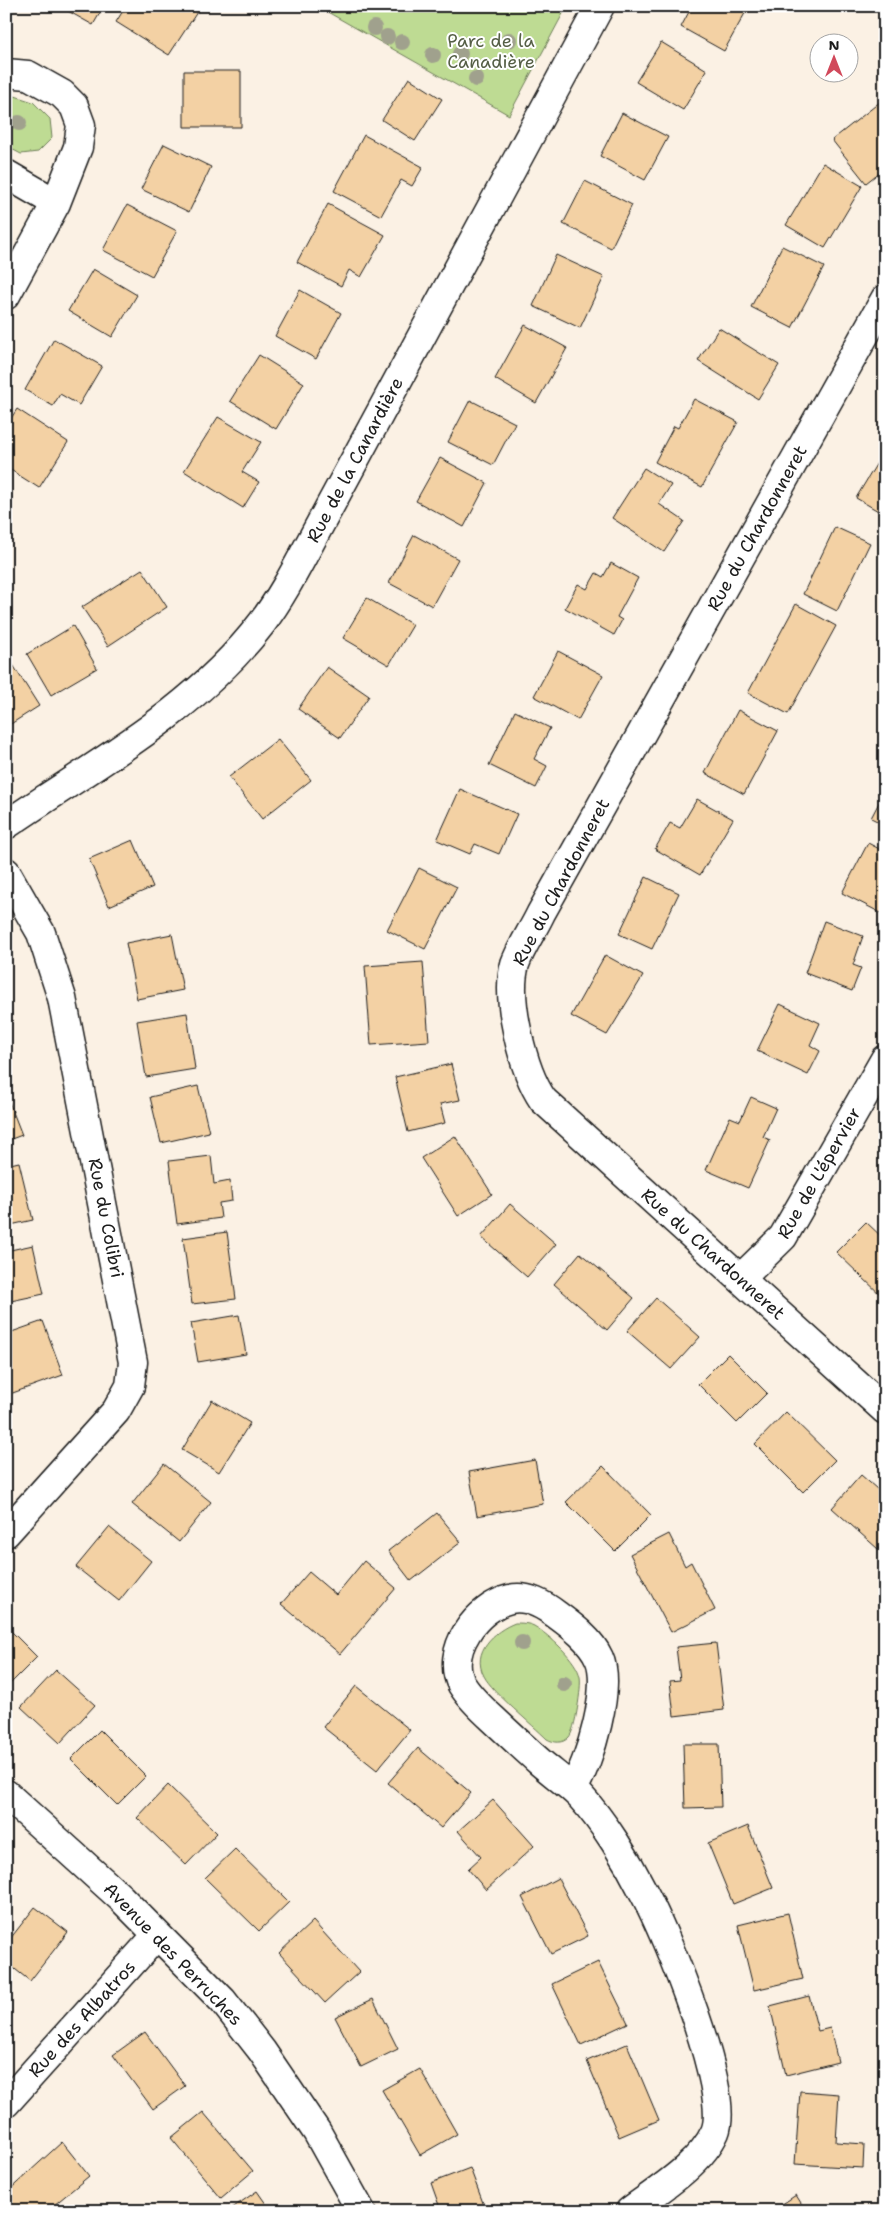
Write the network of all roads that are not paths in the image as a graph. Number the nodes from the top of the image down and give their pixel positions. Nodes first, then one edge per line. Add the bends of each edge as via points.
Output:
1 (600, 6) edge
2 (6, 72) edge
3 (6, 174) edge
4 (56, 203) junction
5 (6, 295) edge
6 (885, 299) edge
7 (6, 825) edge
8 (6, 872) edge
9 (885, 1059) edge
10 (742, 1278) junction
11 (885, 1410) edge
12 (6, 1533) edge
13 (572, 1788) junction
14 (6, 1794) edge
15 (157, 1935) junction
16 (6, 2103) edge
17 (361, 2211) edge
18 (630, 2211) edge

1 - 7 street, Rue de la Canardière via 311,541 263,622 229,663 188,701
2 - 4 street via 17,72 40,80 62,94 80,115 81,136
3 - 4 street
4 - 5 street
6 - 10 street, Rue du Chardonneret via 541,913 519,955 513,975 522,1052 531,1080 543,1100
8 - 12 street, Rue du Colibri via 41,933 62,998 132,1348 133,1375 116,1411
9 - 10 street, Rue de L'épervier via 783,1237
10 - 11 street, Rue du Chardonneret
13 - 13 street via 585,1762 595,1729 603,1690 603,1668 592,1647 559,1616 531,1600 511,1599 488,1609 468,1630 459,1650 461,1683 477,1704 541,1764
13 - 18 street via 630,1868 657,1919 697,2022 717,2095 718,2123 710,2142 682,2171
14 - 15 street, Avenue des Perruches
15 - 16 street, Rue des Albatros
15 - 17 street, Avenue des Perruches via 223,2001 262,2051 317,2132

